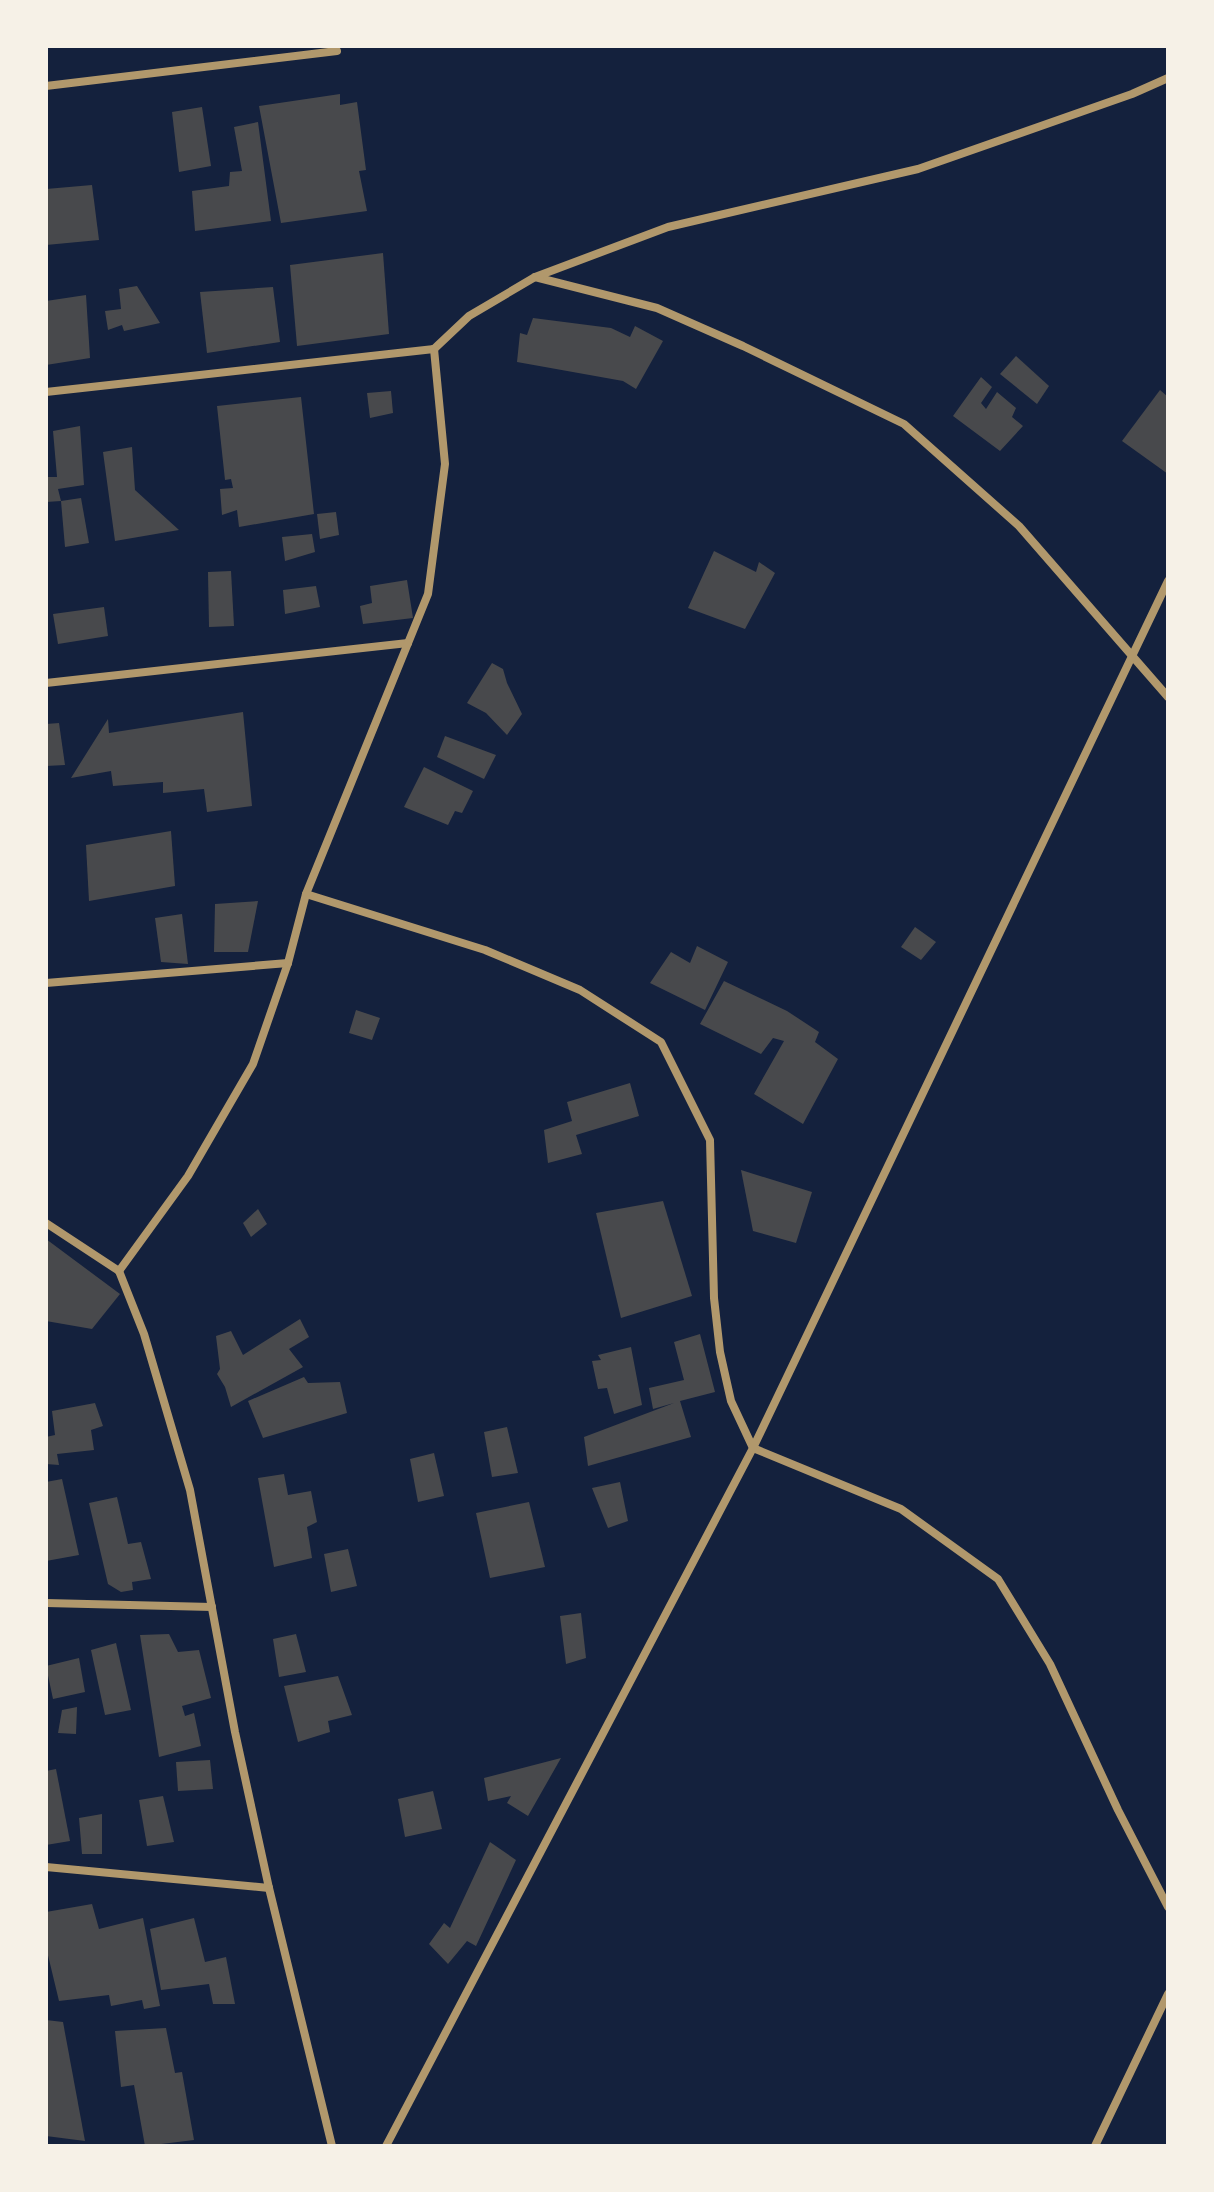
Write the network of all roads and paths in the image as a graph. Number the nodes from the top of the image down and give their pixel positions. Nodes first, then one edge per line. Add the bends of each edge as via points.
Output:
1 (337, 51) dead end
2 (1168, 78) edge
3 (46, 86) edge
4 (535, 277) junction
5 (434, 349) junction
6 (46, 392) edge
7 (1168, 581) edge
8 (408, 643) junction
9 (1132, 654) junction
10 (46, 683) edge
11 (1168, 697) edge
12 (306, 894) junction
13 (288, 963) junction
14 (46, 983) edge
15 (46, 1223) edge
16 (119, 1271) junction
17 (753, 1448) junction
18 (46, 1603) edge
19 (212, 1607) junction
20 (46, 1867) edge
21 (269, 1888) junction
22 (1168, 1907) edge
23 (1168, 1994) edge
24 (332, 2146) edge
25 (386, 2146) edge
26 (1095, 2146) edge

1 - 3 street
2 - 4 street via 918,169 668,227
4 - 5 street via 469,316
4 - 9 street via 657,308 904,424 1019,526
5 - 6 street
5 - 8 street via 445,464 428,594
7 - 9 street
8 - 10 street
8 - 12 street
9 - 11 street
9 - 17 street
12 - 13 street
12 - 17 street via 485,950 580,990 661,1042 710,1140 720,1352 731,1401
13 - 14 street
13 - 16 street via 253,1064 188,1176
15 - 16 street
16 - 19 street via 144,1334 190,1490
17 - 22 street via 901,1509 998,1579 1050,1664
17 - 25 street
18 - 19 street
19 - 21 street
20 - 21 street
21 - 24 street
23 - 26 street

